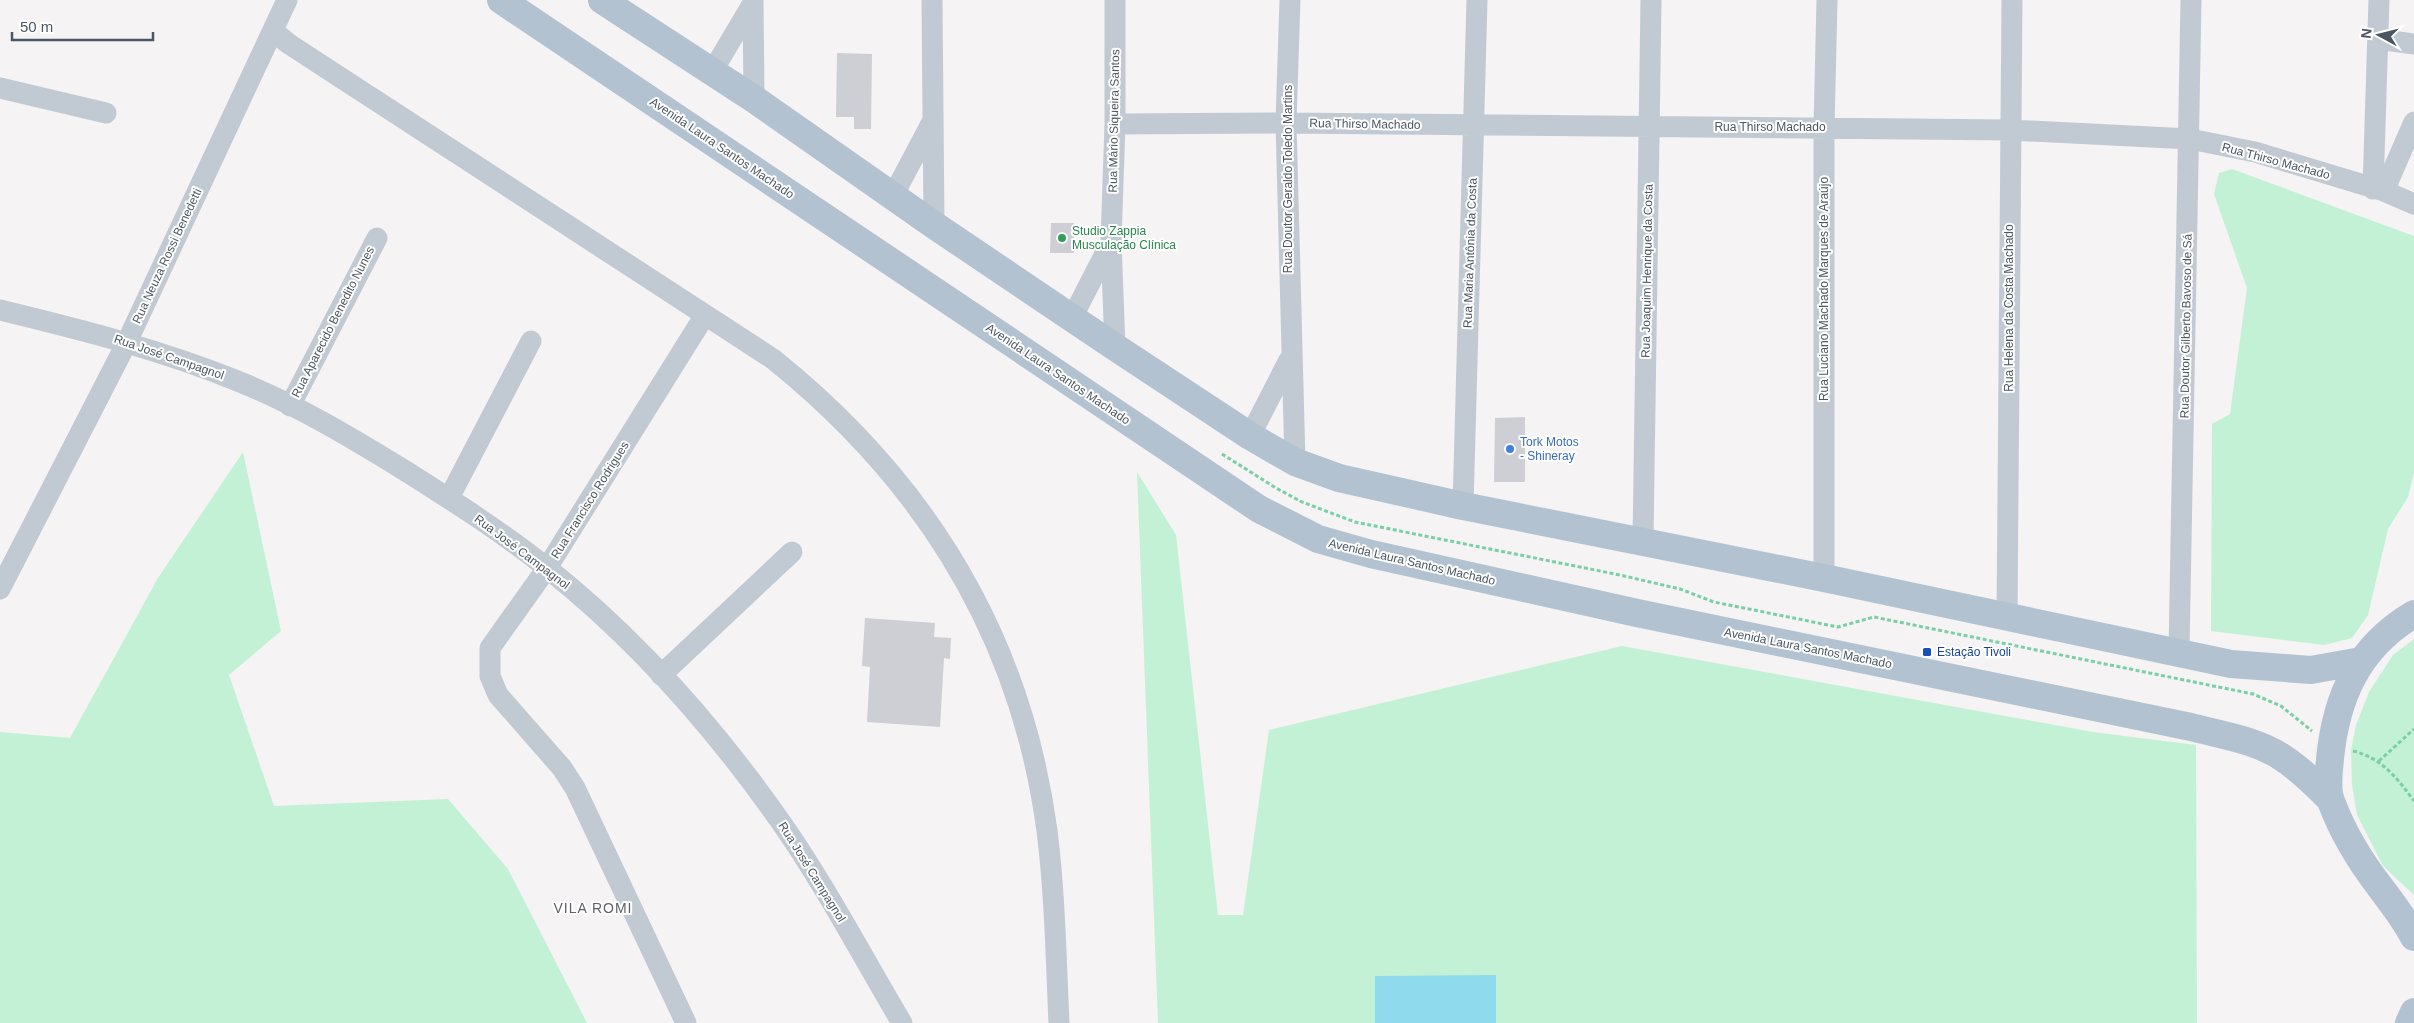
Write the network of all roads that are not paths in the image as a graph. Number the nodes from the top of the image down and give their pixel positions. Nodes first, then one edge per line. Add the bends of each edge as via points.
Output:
1 (287, 0) edge
2 (501, 0) edge
3 (602, 0) edge
4 (932, 0) edge
5 (1115, 0) edge
6 (1290, 0) edge
7 (1477, 0) edge
8 (1652, 0) edge
9 (1827, 0) edge
10 (2012, 0) edge
11 (2191, 0) edge
12 (2379, 0) edge
13 (753, 1) edge
14 (273, 31) junction
15 (2378, 39) junction
16 (2414, 44) edge
17 (712, 72) junction
18 (0, 88) edge
19 (754, 99) junction
20 (106, 113) dead end
21 (933, 119) junction
22 (2414, 122) edge
23 (1286, 123) junction
24 (1115, 124) junction
25 (1474, 125) junction
26 (1649, 126) junction
27 (1824, 128) junction
28 (2011, 130) junction
29 (2190, 139) junction
30 (2378, 190) junction
31 (893, 196) junction
32 (2414, 204) edge
33 (934, 225) junction
34 (377, 238) dead end
35 (1111, 241) junction
36 (0, 310) edge
37 (705, 315) junction
38 (1072, 318) junction
39 (530, 341) dead end
40 (127, 342) junction
41 (1115, 347) junction
42 (1290, 357) junction
43 (290, 406) junction
44 (1250, 436) junction
45 (1295, 462) junction
46 (449, 498) junction
47 (1463, 506) junction
48 (1642, 541) junction
49 (792, 552) dead end
50 (548, 568) junction
51 (1824, 578) junction
52 (0, 589) edge
53 (2414, 614) edge
54 (2007, 617) junction
55 (2179, 652) junction
56 (2361, 661) junction
57 (662, 675) junction
58 (2330, 799) junction
59 (2410, 925) edge
60 (2414, 1012) edge
61 (686, 1023) edge
62 (902, 1023) edge
63 (1059, 1023) edge
64 (2409, 1023) edge

1 - 14 street, Rua Neuza Rossi Benedetti
2 - 58 main road, Avenida Laura Santos Machado via 1259,509 1318,539 1371,554 1637,613 2191,727 2248,742 2282,756
3 - 17 main road
4 - 21 street
5 - 24 street, Rua Mário Siqueira Santos
6 - 23 street, Rua Doutor Geraldo Toledo Martins
7 - 25 street, Rua Maria Antônia da Costa
8 - 26 street, Rua Joaquim Henrique da Costa
9 - 27 street, Rua Luciano Machado Marques de Araújo
10 - 28 street, Rua Helena da Costa Machado
11 - 29 street, Rua Doutor Gilberto Bavoso de Sá
12 - 15 street
13 - 17 street
13 - 19 street
14 - 37 street
14 - 40 street, Rua Neuza Rossi Benedetti
15 - 16 street
15 - 30 street
17 - 19 main road
18 - 20 street
19 - 31 main road
21 - 31 street
21 - 33 street
22 - 30 street
23 - 24 street, Rua Thirso Machado
23 - 25 street, Rua Thirso Machado
23 - 42 street, Rua Doutor Geraldo Toledo Martins
24 - 35 street, Rua Mário Siqueira Santos
25 - 26 street, Rua Thirso Machado
25 - 47 street, Rua Maria Antônia da Costa
26 - 27 street, Rua Thirso Machado
26 - 48 street, Rua Joaquim Henrique da Costa
27 - 28 street, Rua Thirso Machado
27 - 51 street, Rua Luciano Machado Marques de Araújo
28 - 29 street, Rua Thirso Machado
28 - 54 street, Rua Helena da Costa Machado
29 - 30 street, Rua Thirso Machado via 2255,152
29 - 55 street, Rua Doutor Gilberto Bavoso de Sá
30 - 32 street, Rua Thirso Machado
31 - 33 main road
33 - 38 main road
34 - 43 street, Rua Aparecido Benedito Nunes
35 - 38 street, Rua Mário Siqueira Santos
35 - 41 street, Rua Mário Siqueira Santos
36 - 40 street, Rua José Campagnol
37 - 50 street, Rua Francisco Rodrigues
37 - 63 street via 773,359 807,386 864,441 924,515 990,629 1032,750 1040,790 1051,872
38 - 41 main road
39 - 46 street
40 - 43 street, Rua José Campagnol via 243,383
40 - 52 street, Rua Neuza Rossi Benedetti
41 - 44 main road
42 - 44 street, Rua Doutor Geraldo Toledo Martins
42 - 45 street, Rua Doutor Geraldo Toledo Martins
43 - 46 street, Rua José Campagnol
44 - 45 main road
45 - 47 main road via 1339,478
46 - 50 street, Rua José Campagnol
47 - 48 main road
48 - 51 main road
49 - 57 street
50 - 57 street, Rua José Campagnol
50 - 61 street, Rua Francisco Rodrigues via 490,648 492,681 498,695 562,768 575,788
51 - 54 main road
53 - 56 main road via 2380,640
54 - 55 main road
55 - 56 main road via 2231,664 2281,669 2311,670
56 - 58 main road via 2338,712 2347,749
57 - 62 street, Rua José Campagnol via 746,775 800,850
58 - 59 main road via 2362,862
60 - 64 main road

